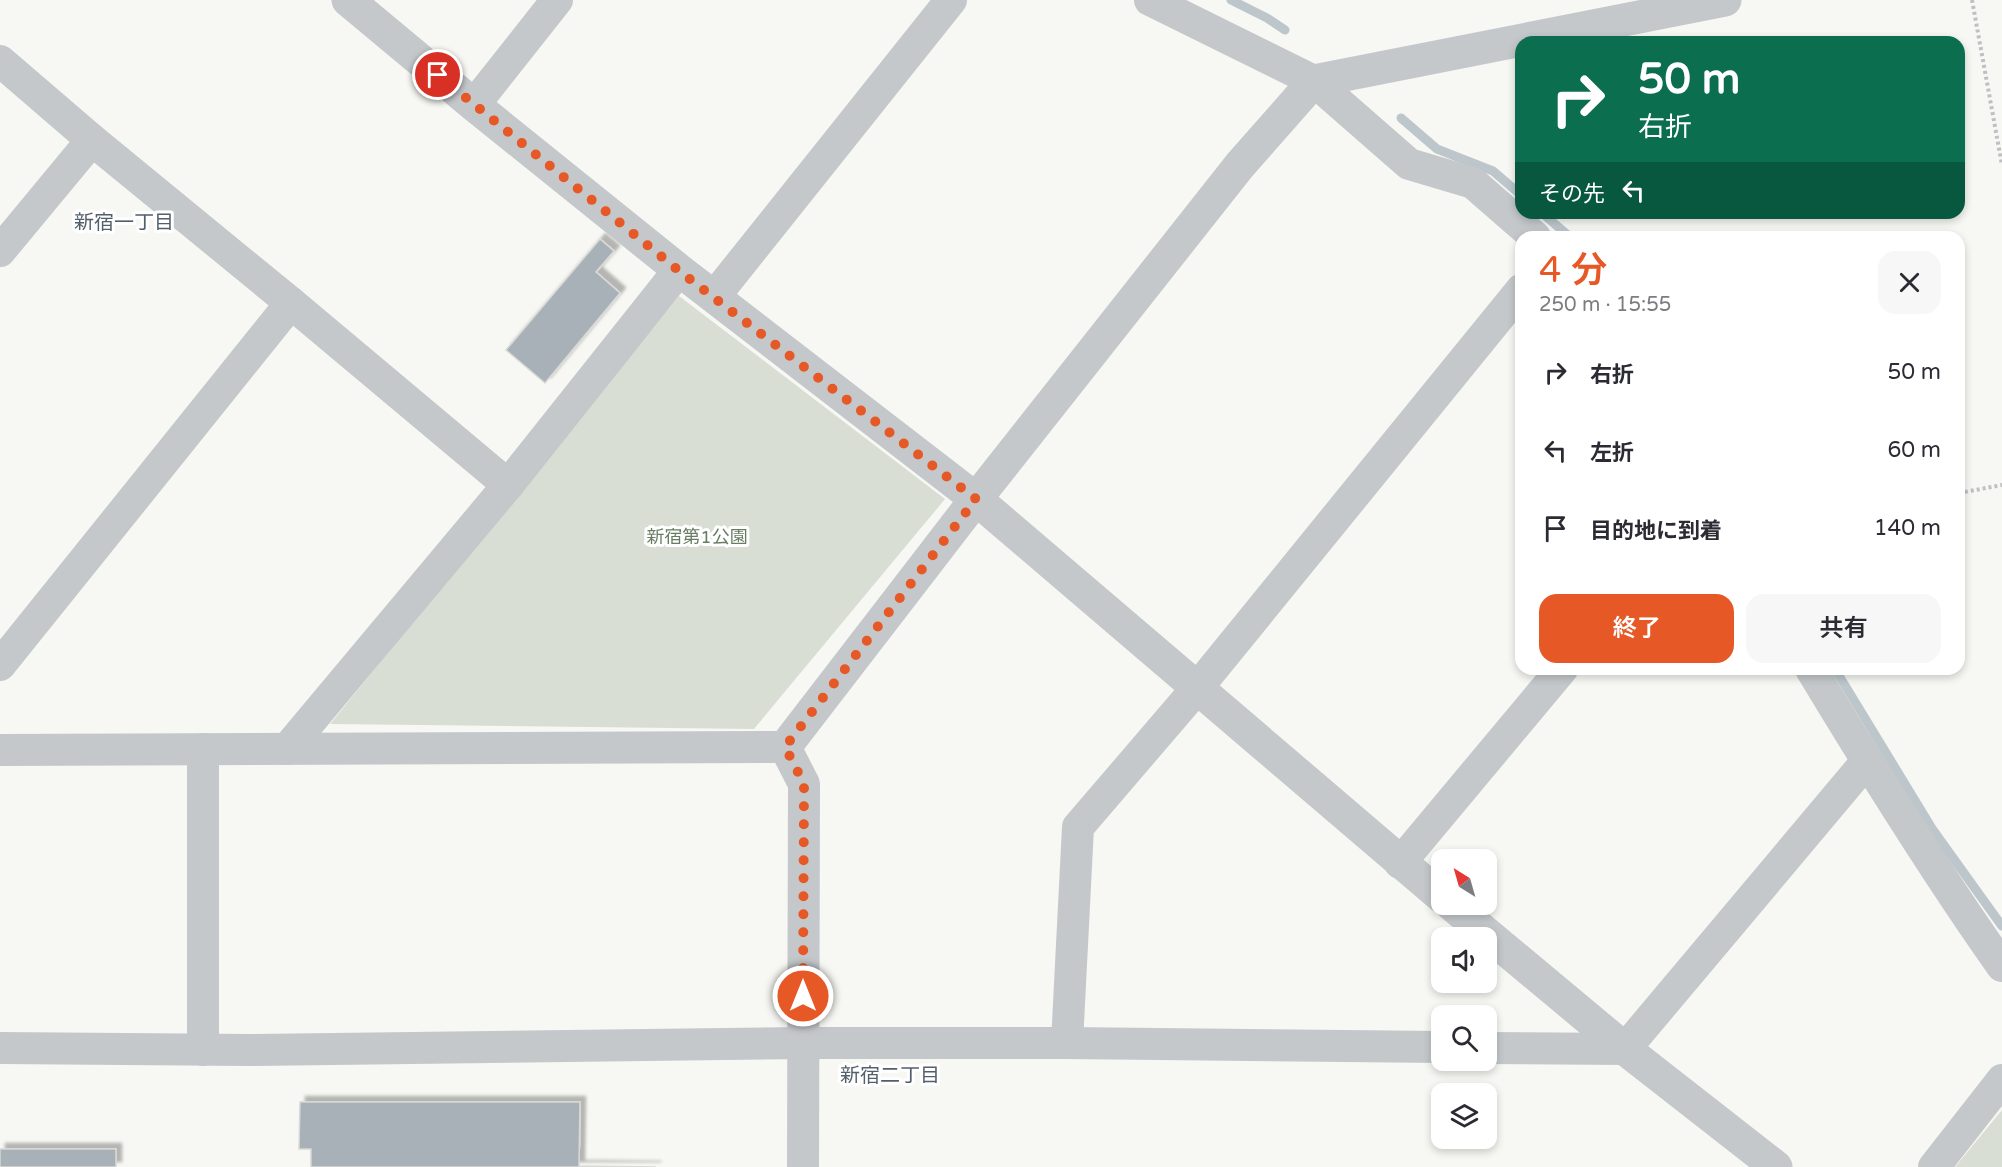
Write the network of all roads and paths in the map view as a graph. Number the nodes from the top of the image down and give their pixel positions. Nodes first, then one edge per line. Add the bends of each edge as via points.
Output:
1 (348, 0) edge
2 (556, 0) edge
3 (951, 0) edge
4 (1150, 0) edge
5 (1725, 0) edge
6 (1972, 0) edge
7 (1542, 36) edge
8 (1515, 41) edge
9 (0, 61) edge
10 (1314, 81) junction
11 (474, 105) junction
12 (92, 140) junction
13 (2002, 165) edge
14 (1515, 219) edge
15 (1515, 219) edge
16 (1529, 231) edge
17 (0, 251) edge
18 (678, 270) junction
19 (714, 297) junction
20 (1515, 297) edge
21 (291, 303) junction
22 (508, 485) junction
23 (2002, 485) edge
24 (1965, 492) edge
25 (976, 499) junction
26 (0, 665) edge
27 (1557, 675) edge
28 (1815, 675) edge
29 (1198, 687) junction
30 (785, 747) junction
31 (203, 749) junction
32 (287, 749) junction
33 (0, 750) edge
34 (1867, 762) junction
35 (1400, 863) junction
36 (1431, 888) edge
37 (1463, 915) edge
38 (2002, 966) edge
39 (803, 1043) junction
40 (1067, 1043) junction
41 (1431, 1047) edge
42 (0, 1048) edge
43 (1497, 1048) edge
44 (1625, 1049) junction
45 (203, 1050) junction
46 (2002, 1080) edge
47 (803, 1167) edge
48 (1776, 1167) edge
49 (1934, 1167) edge

1 - 11 street
2 - 11 street
3 - 19 street
4 - 10 street
5 - 7 street
6 - 13 path
8 - 10 street
9 - 12 street
10 - 14 street via 1409,164 1473,183
10 - 25 street via 1240,165
11 - 18 street
12 - 17 street
12 - 21 street
15 - 16 street
18 - 19 street
18 - 22 street
19 - 25 street
20 - 29 street
21 - 22 street
21 - 26 street
22 - 32 street
23 - 24 path
25 - 29 street
25 - 30 street
27 - 35 street
28 - 34 street
29 - 35 street
29 - 40 street via 1078,827
30 - 32 street
30 - 39 street via 804,784
31 - 32 street
31 - 33 street
31 - 45 street
34 - 38 street
34 - 44 street
35 - 36 street
37 - 44 street
39 - 40 street
39 - 45 street
39 - 47 street
40 - 41 street
42 - 45 street
43 - 44 street
44 - 48 street
46 - 49 street

